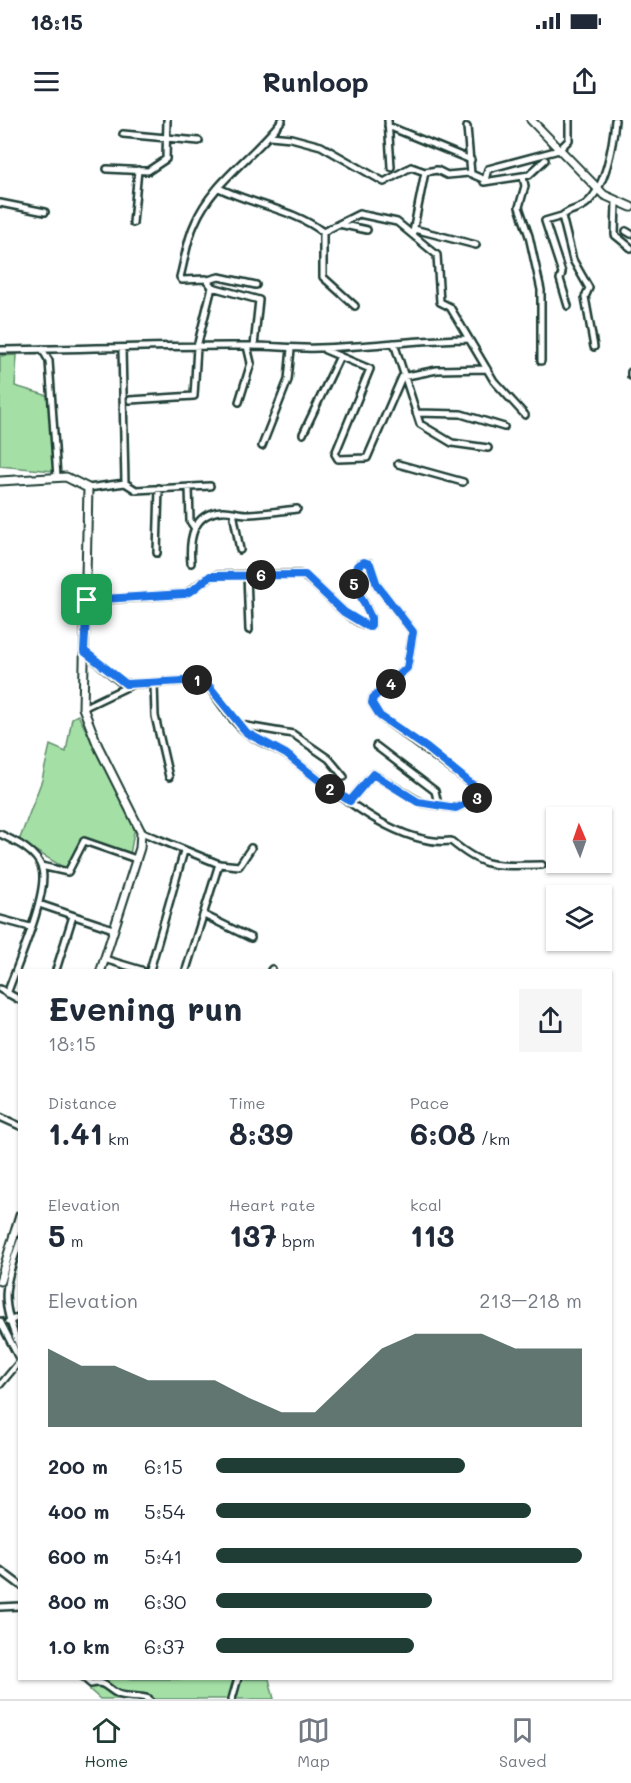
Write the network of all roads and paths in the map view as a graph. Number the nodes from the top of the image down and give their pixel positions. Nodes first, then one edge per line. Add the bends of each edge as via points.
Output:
1 (167, 120) edge
2 (282, 120) edge
3 (531, 120) edge
4 (540, 120) edge
5 (569, 120) edge
6 (615, 120) edge
7 (388, 123) edge
8 (467, 127) dead end
9 (540, 129) junction
10 (123, 134) dead end
11 (270, 136) junction
12 (167, 138) junction
13 (199, 141) dead end
14 (559, 150) junction
15 (471, 160) junction
16 (545, 160) dead end
17 (391, 167) dead end
18 (107, 169) dead end
19 (138, 170) junction
20 (425, 172) junction
21 (471, 174) junction
22 (523, 177) junction
23 (484, 182) dead end
24 (219, 188) junction
25 (598, 189) junction
26 (616, 202) junction
27 (0, 203) edge
28 (631, 207) edge
29 (45, 212) dead end
30 (562, 216) junction
31 (133, 223) dead end
32 (339, 224) junction
33 (367, 230) dead end
34 (413, 231) junction
35 (323, 232) junction
36 (476, 245) dead end
37 (631, 248) edge
38 (208, 280) junction
39 (256, 285) dead end
40 (212, 287) junction
41 (355, 306) dead end
42 (568, 306) dead end
43 (469, 339) junction
44 (394, 343) junction
45 (197, 346) junction
46 (250, 346) junction
47 (594, 347) dead end
48 (122, 348) junction
49 (322, 348) junction
50 (291, 349) junction
51 (0, 350) edge
52 (42, 350) junction
53 (340, 356) junction
54 (541, 361) dead end
55 (487, 369) junction
56 (407, 377) junction
57 (130, 400) dead end
58 (239, 402) dead end
59 (416, 413) junction
60 (525, 415) dead end
61 (504, 427) dead end
62 (303, 434) dead end
63 (262, 446) dead end
64 (488, 448) dead end
65 (398, 464) dead end
66 (57, 477) junction
67 (0, 481) edge
68 (463, 482) dead end
69 (125, 483) junction
70 (210, 486) dead end
71 (189, 487) junction
72 (88, 488) junction
73 (159, 488) junction
74 (297, 509) dead end
75 (233, 512) junction
76 (194, 527) junction
77 (240, 550) dead end
78 (158, 553) dead end
79 (191, 563) dead end
80 (247, 574) junction
81 (87, 600) junction
82 (249, 630) dead end
83 (84, 651) junction
84 (154, 683) junction
85 (133, 684) junction
86 (83, 708) junction
87 (240, 725) junction
88 (376, 746) dead end
89 (168, 777) dead end
90 (344, 777) dead end
91 (350, 801) junction
92 (438, 804) junction
93 (141, 832) junction
94 (0, 834) edge
95 (251, 848) dead end
96 (184, 851) junction
97 (136, 859) junction
98 (219, 864) junction
99 (542, 865) dead end
100 (41, 866) junction
101 (39, 904) junction
102 (204, 915) junction
103 (73, 916) junction
104 (0, 919) edge
105 (30, 927) junction
106 (113, 929) junction
107 (251, 938) dead end
108 (104, 959) junction
109 (56, 969) edge
110 (101, 969) edge
111 (138, 969) edge
112 (150, 969) edge
113 (186, 969) edge
114 (0, 990) edge
115 (7, 994) junction
116 (18, 999) edge
117 (0, 1117) edge
118 (18, 1125) edge
119 (18, 1222) edge
120 (18, 1247) edge
121 (0, 1281) edge
122 (18, 1317) edge
123 (0, 1321) edge
124 (8, 1322) junction
125 (18, 1344) edge
126 (18, 1357) edge
127 (18, 1363) edge
128 (0, 1385) edge
129 (0, 1570) edge
130 (18, 1584) edge
131 (18, 1606) edge
132 (0, 1607) edge
133 (86, 1680) edge
134 (237, 1680) edge
135 (149, 1699) edge
136 (232, 1699) edge

1 - 12 street
2 - 11 street
3 - 9 street
4 - 9 street
5 - 14 street via 568,140
6 - 25 street via 612,150
7 - 15 street
7 - 17 street
8 - 15 street
9 - 14 street
10 - 12 street
11 - 20 street via 321,146 384,182 411,167
11 - 24 street
12 - 13 street
12 - 19 street via 166,159 148,171
14 - 21 street via 488,169 485,180
14 - 25 street
15 - 21 street
16 - 22 street
18 - 19 street
19 - 31 street
20 - 21 street
20 - 34 street
22 - 23 street
22 - 54 street via 525,186 519,207 541,290
24 - 35 street via 307,220
24 - 38 street via 194,223 180,280
25 - 26 street
25 - 30 street via 585,205
26 - 28 street
26 - 37 street via 615,235
27 - 29 street
30 - 42 street via 545,220
30 - 47 street via 573,260 589,288 585,297
32 - 33 street
32 - 34 street via 356,214 397,222
32 - 35 street
34 - 36 street
34 - 43 street via 439,257 440,302 450,307
35 - 41 street via 322,277
38 - 39 street via 219,277
38 - 40 street
40 - 45 street
40 - 46 street via 259,300
43 - 44 street
43 - 55 street
44 - 49 street
44 - 56 street
45 - 46 street
45 - 48 street
45 - 57 street via 194,396
46 - 50 street
46 - 58 street via 251,363
48 - 52 street
48 - 69 street
49 - 50 street
49 - 53 street
50 - 63 street via 288,380
51 - 52 street
52 - 66 street via 49,361
53 - 56 street via 368,367 370,372 335,454 338,459 367,458 402,377
53 - 62 street
55 - 56 street via 437,369
55 - 60 street
56 - 59 street
59 - 61 street via 461,414
59 - 64 street via 420,424 448,442
65 - 68 street
66 - 67 street
66 - 72 street via 73,479
69 - 72 street
69 - 73 street via 136,490
70 - 71 street
71 - 73 street
71 - 76 street via 190,521
72 - 81 street
73 - 78 street
74 - 75 street
75 - 76 street via 222,510
75 - 77 street
76 - 79 street via 189,540
80 - 81 street via 210,576 184,594
80 - 82 street
80 - 92 street via 305,575 335,605 369,627 371,618 352,578 359,564 369,563 377,585 413,632 407,668 373,698 374,706 380,716 480,791 477,798 459,808
81 - 83 street
83 - 85 street via 119,681
83 - 86 street
84 - 85 street
84 - 87 street via 204,680
84 - 89 street via 155,716
85 - 86 street
86 - 93 street
87 - 90 street via 293,734 329,759
87 - 91 street
88 - 92 street via 435,791
91 - 92 street via 373,774 418,802
91 - 99 street via 401,832 434,843 451,841 472,859 486,864
93 - 96 street
93 - 97 street
94 - 100 street via 25,848
95 - 98 street via 239,866
96 - 98 street
96 - 112 street
97 - 100 street via 84,841 68,872
97 - 106 street
98 - 102 street
100 - 101 street
101 - 103 street
101 - 105 street
102 - 107 street
102 - 113 street
103 - 106 street
103 - 109 street
104 - 105 street
105 - 115 street
106 - 108 street
108 - 110 street
108 - 111 street
114 - 115 street
115 - 116 street
117 - 118 street
119 - 121 street
120 - 124 street via 5,1287 3,1304
122 - 124 street
123 - 126 street
124 - 125 street
127 - 128 street
129 - 130 street
131 - 132 street
133 - 135 street via 105,1684 118,1694
134 - 136 street

